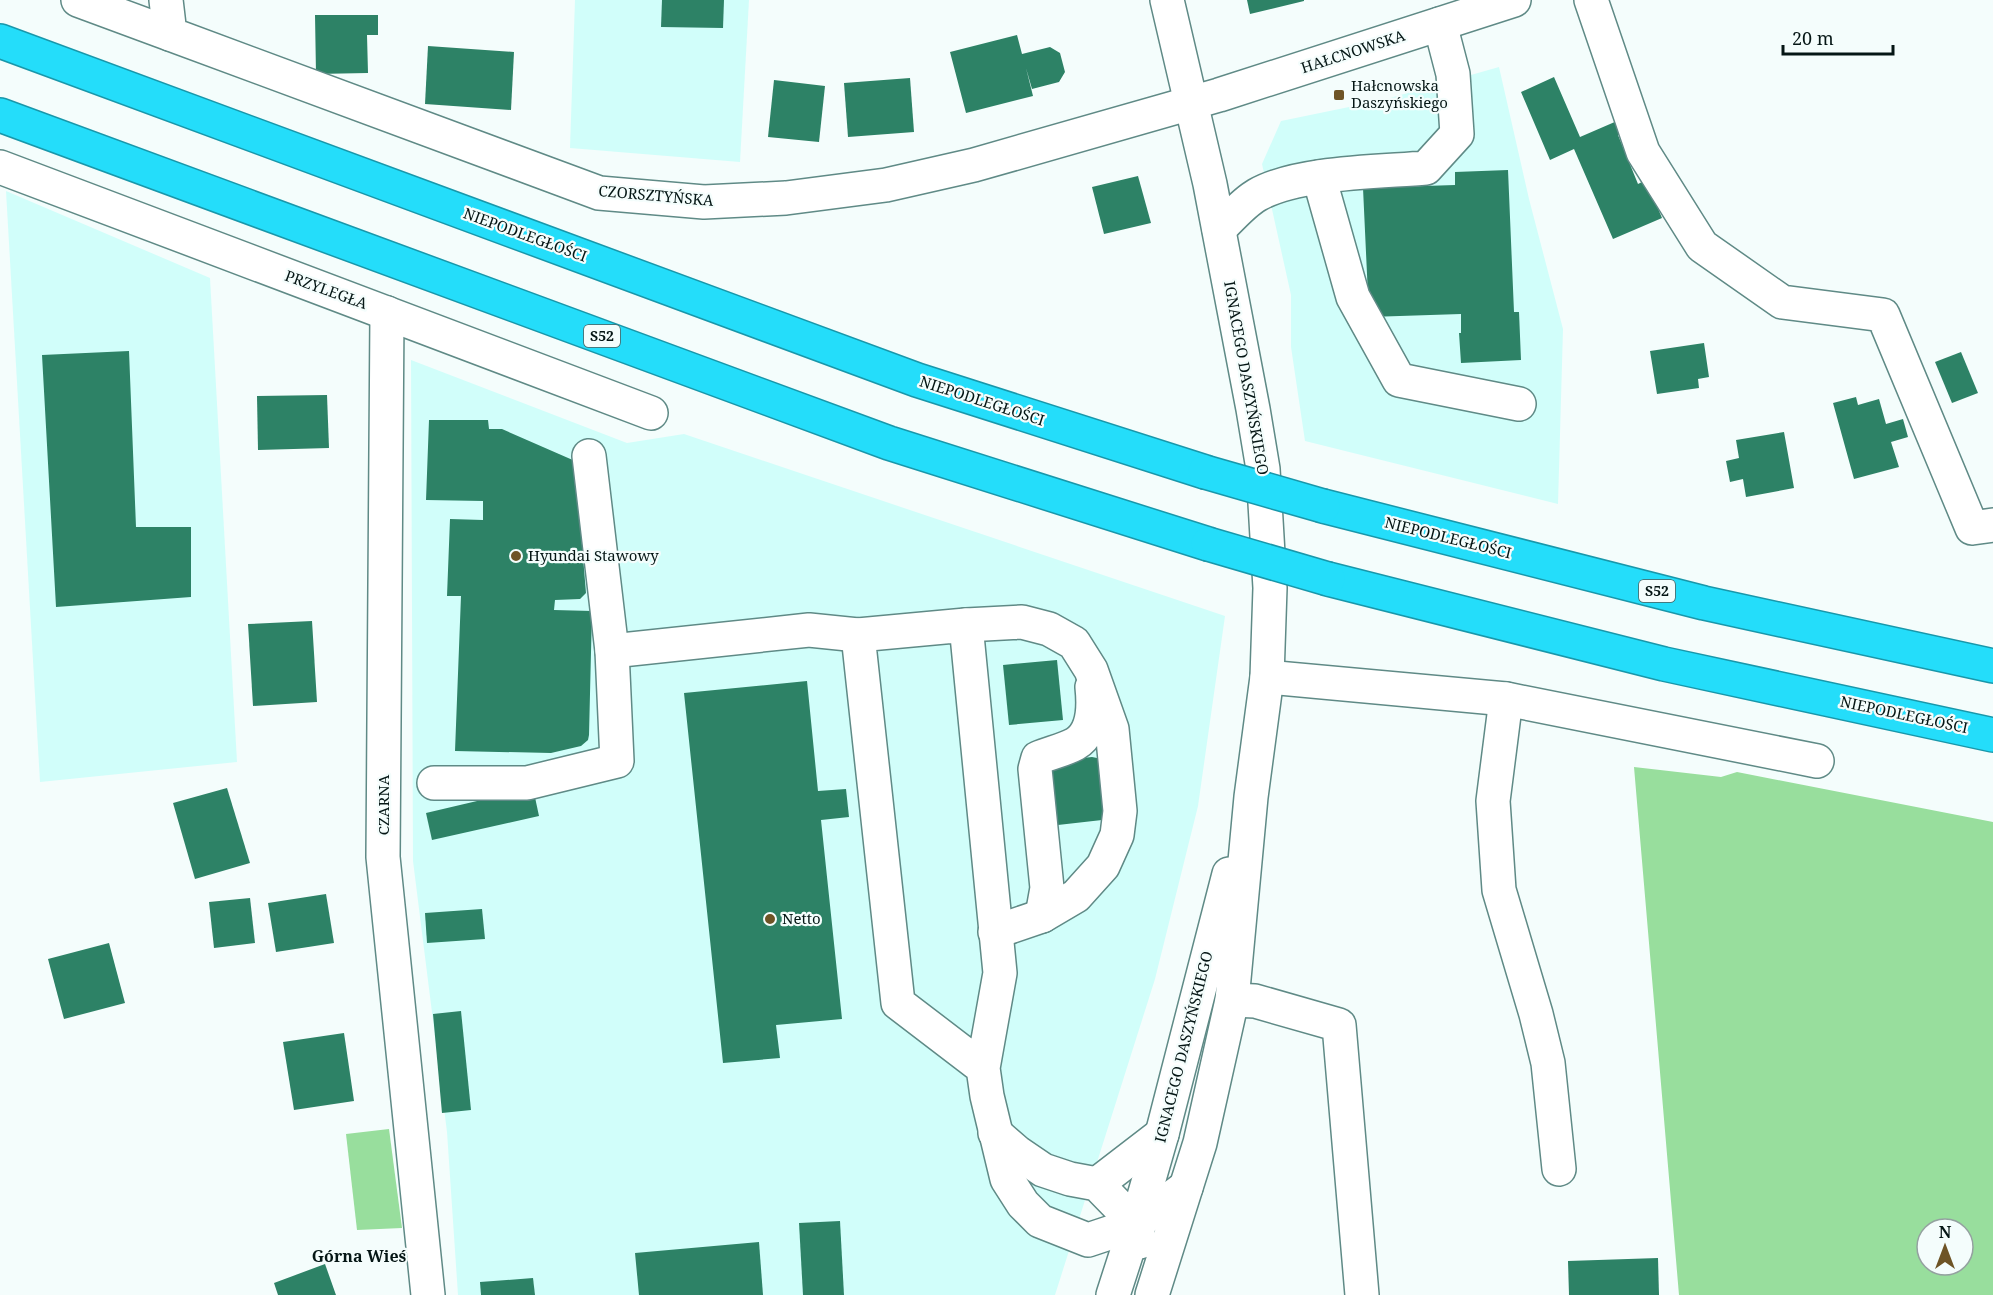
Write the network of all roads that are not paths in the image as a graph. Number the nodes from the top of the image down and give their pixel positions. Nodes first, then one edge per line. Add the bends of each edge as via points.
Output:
1 (78, 0) edge
2 (166, 0) edge
3 (1167, 0) edge
4 (1514, 0) edge
5 (1591, 0) edge
6 (1440, 24) junction
7 (170, 34) junction
8 (0, 41) edge
9 (1192, 103) junction
10 (0, 115) edge
11 (0, 167) edge
12 (1319, 177) junction
13 (1219, 230) junction
14 (387, 313) junction
15 (1520, 404) dead end
16 (651, 413) dead end
17 (589, 456) dead end
18 (1993, 525) edge
19 (966, 625) junction
20 (858, 635) junction
21 (612, 651) junction
22 (1993, 666) edge
23 (1091, 670) junction
24 (1267, 677) junction
25 (1506, 699) junction
26 (1993, 735) edge
27 (1817, 761) dead end
28 (435, 783) dead end
29 (1251, 797) junction
30 (1042, 916) junction
31 (995, 932) junction
32 (1232, 1000) junction
33 (983, 1068) junction
34 (995, 1133) junction
35 (1162, 1134) junction
36 (1559, 1169) dead end
37 (1097, 1184) junction
38 (1186, 1187) junction
39 (1136, 1224) junction
40 (1088, 1240) junction
41 (1152, 1294) edge
42 (428, 1295) edge
43 (1111, 1295) edge
44 (1362, 1295) edge

1 - 7 street, CZORSZTYŃSKA
2 - 7 street
3 - 9 street, IGNACEGO DASZYŃSKIEGO
4 - 6 street, HAŁCNOWSKA
5 - 18 street via 1643,152 1702,246 1782,302 1883,315 1972,528
6 - 9 street, HAŁCNOWSKA
6 - 12 street via 1453,74 1457,134 1426,168
7 - 9 street, CZORSZTYŃSKA via 599,193 704,202 786,198 886,185 974,165
8 - 22 highway, NIEPODLEGŁOŚCI / S52, bridge via 917,380 1205,472 1704,603
9 - 13 street, IGNACEGO DASZYŃSKIEGO
10 - 26 highway, NIEPODLEGŁOŚCI / S52, bridge via 889,443 1208,544 1328,579 1664,664
11 - 14 street, PRZYLEGŁA
12 - 13 street via 1280,185 1255,196
12 - 15 street via 1353,297 1398,380
13 - 24 street, IGNACEGO DASZYŃSKIEGO via 1263,469 1270,588
14 - 16 street, PRZYLEGŁA
14 - 42 street, CZARNA via 384,857
17 - 21 street
19 - 20 street
19 - 23 street via 1022,622 1049,629 1074,643
19 - 31 street
20 - 21 street via 809,630
20 - 33 street via 898,1003
21 - 28 street via 617,761 527,783
23 - 30 street via 1094,709 1088,729 1076,744 1038,758 1035,769 1047,888
23 - 30 street via 1112,729 1120,811 1117,835 1103,866 1083,889
24 - 25 street
24 - 29 street, IGNACEGO DASZYŃSKIEGO
25 - 27 street
25 - 36 street via 1493,801 1499,890 1548,1063
29 - 32 street, IGNACEGO DASZYŃSKIEGO
29 - 35 street, IGNACEGO DASZYŃSKIEGO
30 - 31 street
31 - 33 street via 1000,973
32 - 38 street, IGNACEGO DASZYŃSKIEGO via 1200,1143
32 - 44 street via 1255,1001 1339,1025
33 - 34 street
34 - 37 street via 1043,1170
34 - 40 street via 1007,1179 1023,1204 1040,1221
35 - 37 street
35 - 39 street, IGNACEGO DASZYŃSKIEGO
37 - 39 street
38 - 39 street
38 - 41 street, IGNACEGO DASZYŃSKIEGO
39 - 40 street
39 - 41 street
39 - 43 street, IGNACEGO DASZYŃSKIEGO
40 - 43 street

